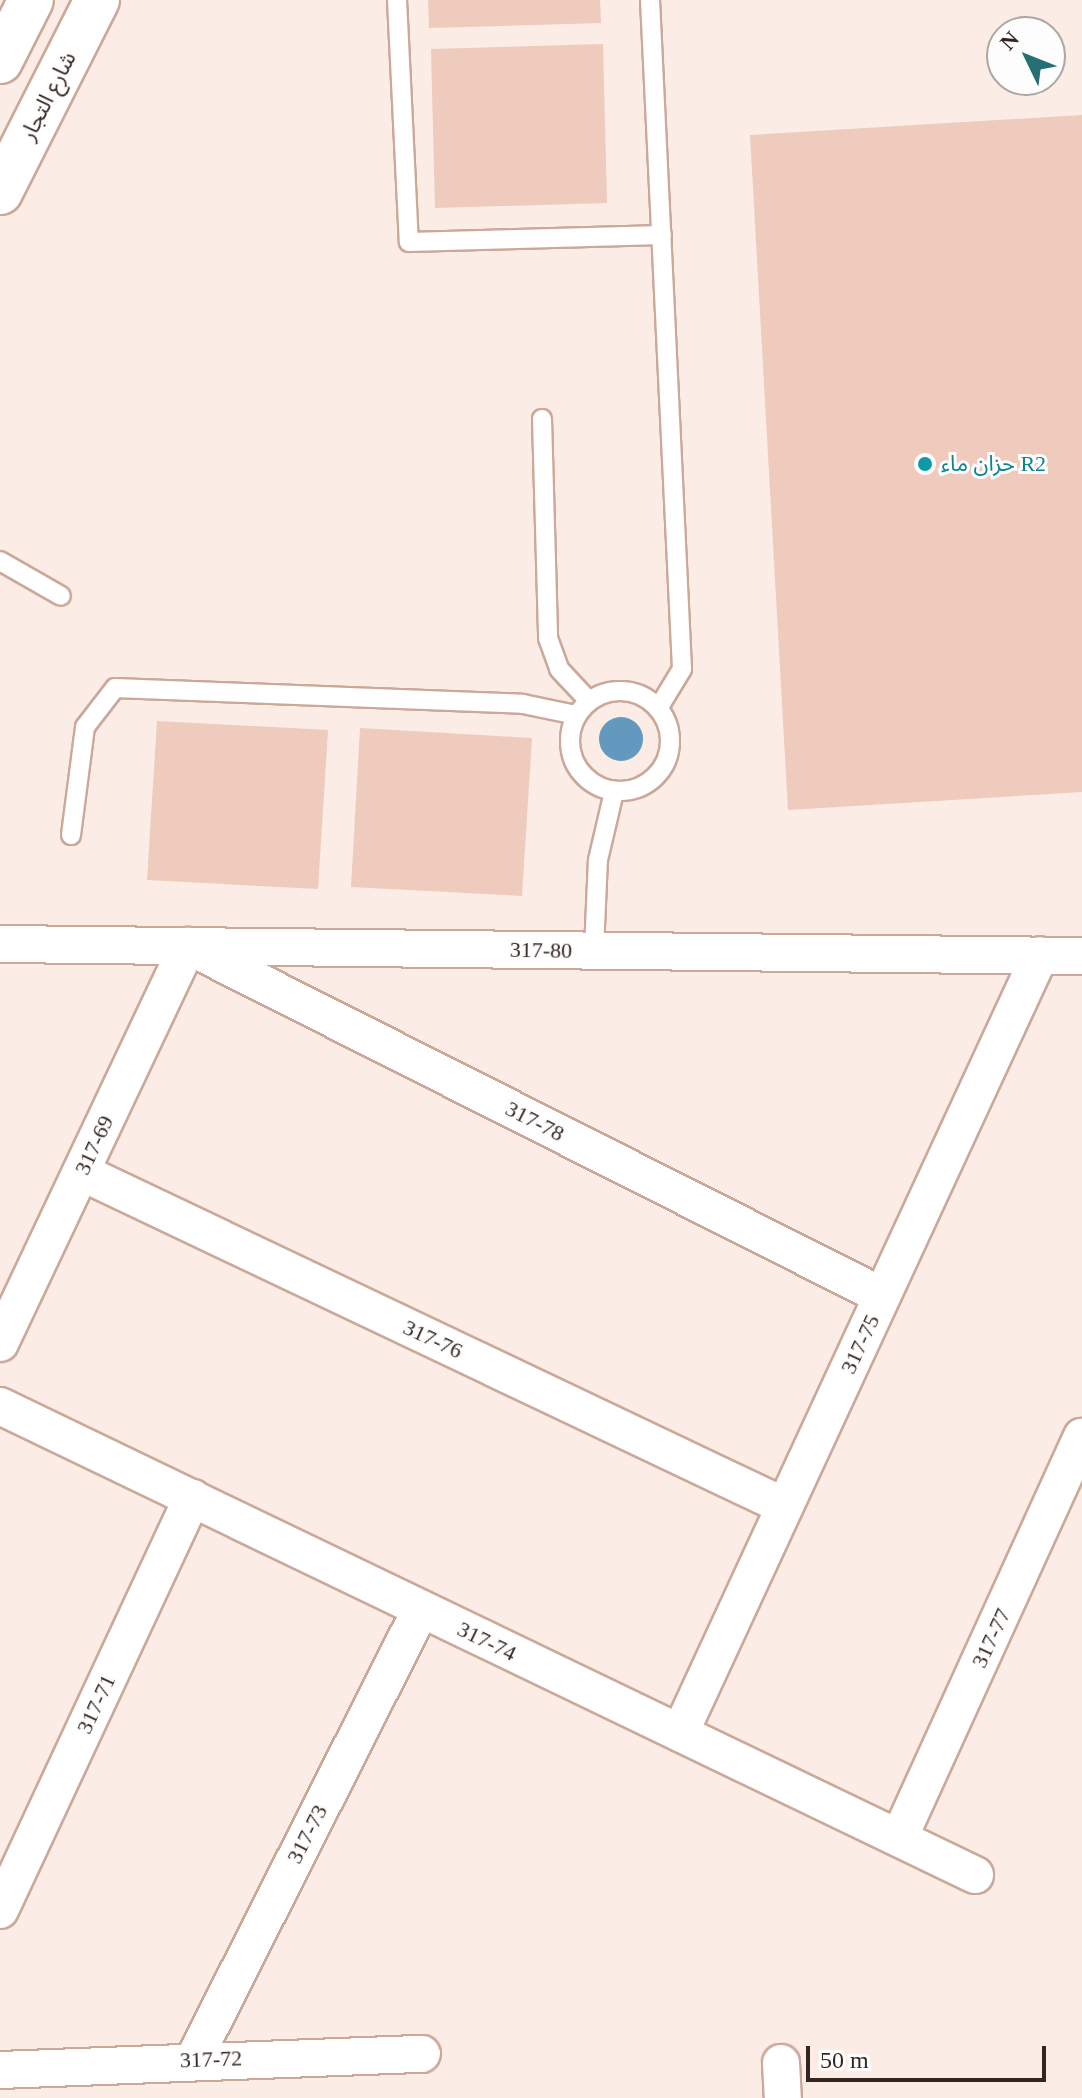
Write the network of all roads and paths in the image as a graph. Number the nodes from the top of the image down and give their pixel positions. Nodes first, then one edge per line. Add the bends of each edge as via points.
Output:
1 (31, 0) edge
2 (397, 0) edge
3 (650, 0) edge
4 (87, 3) edge
5 (2, 50) edge
6 (0, 192) edge
7 (662, 235) junction
8 (542, 419) dead end
9 (0, 561) edge
10 (61, 596) dead end
11 (659, 707) junction
12 (582, 708) junction
13 (614, 792) junction
14 (71, 835) dead end
15 (0, 944) edge
16 (188, 946) junction
17 (594, 950) junction
18 (1040, 955) junction
19 (1082, 956) edge
20 (81, 1172) junction
21 (882, 1296) junction
22 (0, 1343) edge
23 (0, 1406) edge
24 (1082, 1437) edge
25 (192, 1498) junction
26 (784, 1506) junction
27 (421, 1609) junction
28 (680, 1733) junction
29 (899, 1838) junction
30 (975, 1875) dead end
31 (0, 1910) edge
32 (422, 2054) dead end
33 (194, 2059) junction
34 (781, 2063) dead end
35 (0, 2070) edge
36 (783, 2098) edge

1 - 5 street
2 - 7 lane via 409,242
3 - 7 lane
4 - 6 street, شارع التجار
7 - 11 lane via 682,669
8 - 12 lane via 548,638
9 - 10 lane
11 - 12 lane via 637,693 612,690
11 - 13 lane via 671,735 666,765 644,786
12 - 13 lane via 569,739 574,764 591,783
12 - 14 lane via 115,688 85,727
13 - 17 lane via 598,860
15 - 16 street, 317-80
16 - 17 street, 317-80
16 - 20 street, 317-69
16 - 21 street, 317-78
17 - 18 street, 317-80
18 - 19 street, 317-80
18 - 21 street, 317-75
20 - 22 street, 317-69
20 - 26 street, 317-76
21 - 26 street, 317-75
23 - 25 street, 317-74
24 - 29 street, 317-77
25 - 27 street, 317-74
25 - 31 street, 317-71
26 - 28 street, 317-75
27 - 28 street, 317-74
27 - 33 street, 317-73
28 - 29 street, 317-74
29 - 30 street, 317-74
32 - 33 street, 317-72
33 - 35 street, 317-72
34 - 36 street

